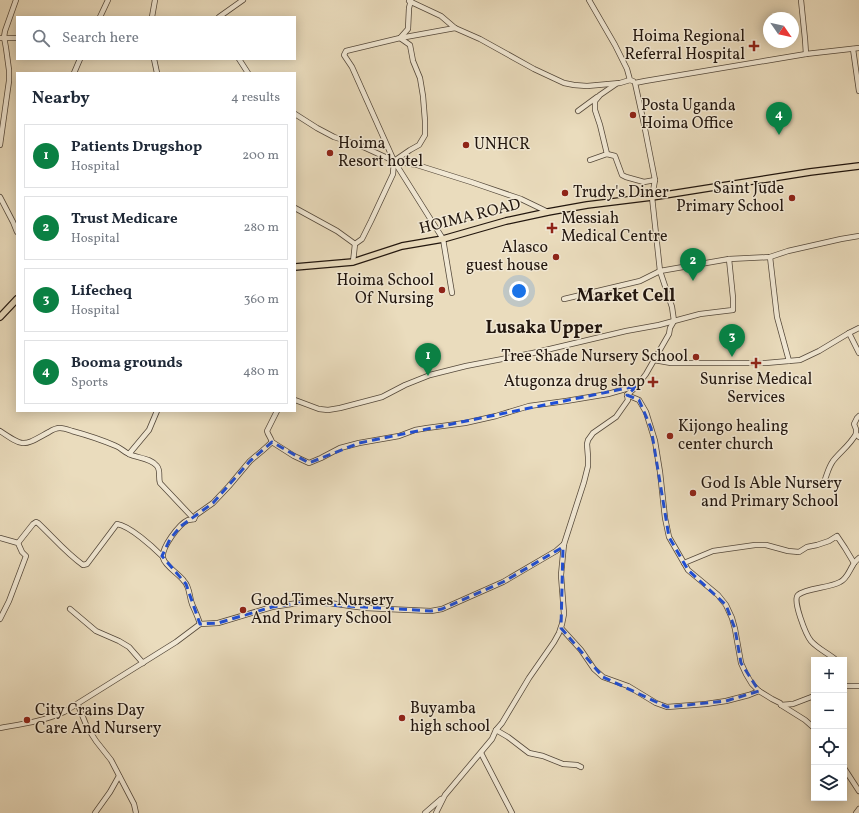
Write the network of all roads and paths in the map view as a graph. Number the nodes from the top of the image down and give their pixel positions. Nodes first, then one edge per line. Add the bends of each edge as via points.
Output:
1 (16, 0) edge
2 (108, 0) edge
3 (155, 0) edge
4 (243, 0) edge
5 (589, 0) edge
6 (801, 0) edge
7 (410, 1) edge
8 (100, 16) edge
9 (152, 16) edge
10 (221, 16) edge
11 (454, 28) junction
12 (2, 37) edge
13 (16, 38) edge
14 (400, 38) junction
15 (859, 48) edge
16 (853, 49) junction
17 (806, 54) junction
18 (80, 60) edge
19 (154, 60) edge
20 (240, 60) edge
21 (74, 72) edge
22 (157, 72) edge
23 (247, 72) edge
24 (630, 80) junction
25 (617, 83) junction
26 (635, 83) junction
27 (859, 90) edge
28 (600, 95) junction
29 (578, 111) dead end
30 (296, 115) edge
31 (0, 145) edge
32 (607, 154) junction
33 (590, 160) dead end
34 (394, 161) junction
35 (859, 166) edge
36 (655, 180) junction
37 (0, 197) edge
38 (652, 197) junction
39 (296, 209) edge
40 (548, 212) junction
41 (16, 230) edge
42 (859, 236) edge
43 (443, 239) junction
44 (355, 244) junction
45 (770, 257) junction
46 (729, 259) junction
47 (353, 262) junction
48 (296, 267) edge
49 (660, 271) junction
50 (452, 292) dead end
51 (564, 299) dead end
52 (16, 300) edge
53 (0, 317) edge
54 (674, 321) junction
55 (859, 328) edge
56 (849, 333) junction
57 (859, 353) edge
58 (654, 360) junction
59 (789, 361) junction
60 (637, 386) junction
61 (627, 395) junction
62 (296, 400) edge
63 (157, 412) edge
64 (276, 412) edge
65 (859, 416) edge
66 (0, 431) edge
67 (857, 436) edge
68 (272, 442) junction
69 (129, 454) junction
70 (824, 482) dead end
71 (194, 519) junction
72 (0, 538) edge
73 (18, 543) junction
74 (564, 544) junction
75 (162, 556) junction
76 (859, 558) edge
77 (684, 563) junction
78 (854, 563) junction
79 (70, 609) dead end
80 (0, 618) edge
81 (200, 624) junction
82 (561, 628) junction
83 (832, 657) edge
84 (143, 663) junction
85 (847, 686) edge
86 (859, 686) edge
87 (759, 691) junction
88 (811, 697) edge
89 (78, 704) junction
90 (782, 705) junction
91 (811, 725) edge
92 (0, 728) edge
93 (496, 730) junction
94 (481, 753) junction
95 (581, 767) dead end
96 (847, 773) edge
97 (119, 776) junction
98 (859, 792) edge
99 (444, 795) junction
100 (859, 810) edge
101 (94, 813) edge
102 (136, 813) edge
103 (425, 813) edge
104 (436, 813) edge
105 (512, 813) edge
106 (856, 813) edge

1 - 12 street
2 - 8 street
3 - 9 street
4 - 10 street
5 - 24 street via 615,45
6 - 17 street
7 - 11 street via 441,16
7 - 14 street via 408,29
11 - 14 street
11 - 25 street via 480,38 564,83 586,86
12 - 13 street
12 - 31 street via 9,75
14 - 34 street via 410,46 420,78 425,135 419,145
14 - 34 street via 346,51 344,55 352,67
15 - 16 street
16 - 17 street
16 - 27 street
17 - 26 street
18 - 21 street
19 - 22 street
20 - 23 street
24 - 25 street
24 - 26 street
25 - 28 street
26 - 36 street
28 - 29 street
28 - 32 street via 595,101 595,110
30 - 34 street via 334,137
32 - 33 street
32 - 36 street via 615,156 622,175 644,182
34 - 40 street via 417,165 472,182
34 - 43 street
34 - 44 street via 393,174 371,221 362,239
35 - 38 main road, HOIMA ROAD
36 - 38 street
37 - 41 street
38 - 40 main road, HOIMA ROAD via 586,204
38 - 49 street
39 - 44 street
40 - 43 main road, HOIMA ROAD
42 - 45 street
43 - 47 main road, HOIMA ROAD via 402,246
43 - 50 street
44 - 47 street
45 - 46 street
45 - 59 street via 777,316
46 - 49 street
46 - 54 street via 733,310 700,314
47 - 48 main road, HOIMA ROAD
49 - 51 street via 640,281
49 - 54 street
52 - 53 main road
54 - 58 street
54 - 62 street via 430,375 382,397 340,408 319,409
55 - 56 street
56 - 57 street
56 - 59 street via 810,356
58 - 59 street via 672,363
58 - 60 street
60 - 61 street
60 - 68 street via 608,394 529,406 465,423 415,430 399,436 359,443 340,448 309,463
61 - 74 street via 628,400 618,414 593,433 588,440 588,462 584,482
61 - 77 street via 639,400 646,412 656,449 667,531
63 - 69 street via 150,430
64 - 68 street via 267,431
65 - 67 street via 854,424
66 - 69 street via 22,444 60,428 116,446
67 - 70 street via 833,461
68 - 71 street
69 - 71 street via 157,465 160,483
71 - 75 street via 181,526 170,539
72 - 73 street
73 - 75 street via 36,522 65,551 83,564 87,564 117,524 150,544
73 - 80 street via 26,556
74 - 81 street via 503,582 442,609 431,611 298,603 266,608 218,623
74 - 82 street via 561,575 564,614
75 - 81 street via 171,569 184,580
76 - 78 street
77 - 78 street via 713,551 755,545 799,552 837,536
77 - 87 street via 688,570 726,604 735,629 741,663 752,684
78 - 83 street via 841,582 803,592 797,597 808,638
79 - 84 street via 96,631 129,647
81 - 84 street
82 - 87 street via 603,677 628,686 661,706 726,701
82 - 93 street
84 - 89 street
85 - 86 street
87 - 90 street
88 - 90 street
89 - 92 street via 54,717
89 - 97 street via 88,727
90 - 91 street
93 - 94 street
93 - 95 street via 529,753
94 - 99 street
94 - 105 street
96 - 98 street
97 - 101 street
97 - 102 street
99 - 103 street
99 - 104 street
100 - 106 street

